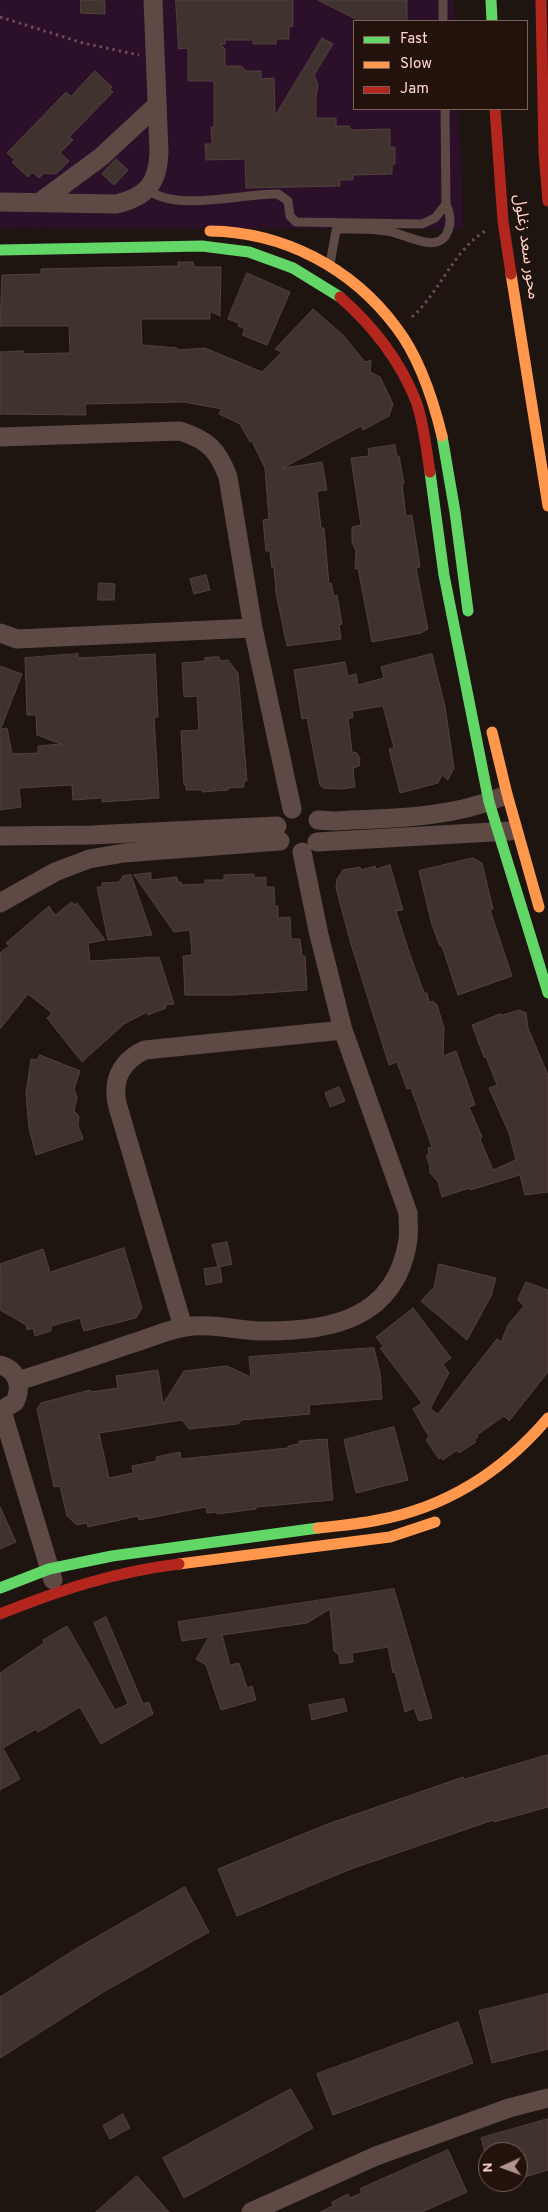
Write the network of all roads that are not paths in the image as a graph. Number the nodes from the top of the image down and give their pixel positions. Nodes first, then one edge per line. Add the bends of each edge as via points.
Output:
1 (153, 0) edge
2 (443, 0) edge
3 (491, 0) edge
4 (541, 0) edge
5 (443, 20) edge
6 (492, 20) edge
7 (157, 104) junction
8 (445, 110) edge
9 (494, 110) edge
10 (147, 189) junction
11 (548, 201) edge
12 (0, 202) edge
13 (40, 202) junction
14 (446, 204) junction
15 (337, 226) junction
16 (200, 231) dead end
17 (0, 250) edge
18 (330, 265) junction
19 (0, 437) edge
20 (548, 506) edge
21 (470, 624) dead end
22 (253, 628) junction
23 (0, 633) edge
24 (489, 718) dead end
25 (506, 794) junction
26 (489, 802) junction
27 (292, 810) junction
28 (318, 820) junction
29 (496, 831) junction
30 (516, 832) junction
31 (279, 834) junction
32 (0, 836) edge
33 (309, 847) junction
34 (0, 903) edge
35 (541, 916) dead end
36 (548, 993) edge
37 (343, 1030) junction
38 (183, 1327) junction
39 (0, 1365) edge
40 (18, 1381) junction
41 (1, 1411) edge
42 (548, 1418) edge
43 (445, 1518) dead end
44 (49, 1570) junction
45 (0, 1588) edge
46 (57, 1591) junction
47 (0, 1614) edge
48 (548, 2098) edge
49 (251, 2212) edge

1 - 7 street
2 - 5 lane
3 - 6 street
4 - 11 street, محور سعد زغلول
7 - 10 street via 159,167
7 - 13 street via 102,157
8 - 14 lane
9 - 20 street, محور سعد زغلول via 503,221
10 - 13 street via 131,201 116,204
10 - 15 lane via 163,199 180,201 278,194 288,201 294,221
12 - 13 street
14 - 15 lane via 435,218 422,224
14 - 15 lane via 450,224 445,238 439,242 426,242 379,229
15 - 18 lane
16 - 18 street via 248,233 292,246
17 - 26 street via 226,248 256,254 293,268 334,292 358,313 382,341 405,378 424,431 444,575
18 - 21 street via 353,280 393,324 414,356 428,388 447,454
19 - 22 street via 180,431 197,436 212,446 228,477
22 - 23 street via 24,639
22 - 27 street
24 - 25 street
25 - 26 street
25 - 30 street
26 - 28 street via 457,812 432,815 334,822
26 - 29 street
27 - 28 street via 304,809
27 - 31 street via 280,819
28 - 33 street via 320,831
29 - 30 street
29 - 33 street
29 - 36 street
30 - 35 street
31 - 32 street
31 - 33 street via 289,850
31 - 34 street via 89,859 55,872
33 - 37 street via 319,936
37 - 38 street via 408,1213 408,1239 402,1264 388,1292 351,1319 328,1326 261,1331
37 - 38 street via 145,1050 134,1055 119,1073 115,1090 118,1107
38 - 40 street
39 - 40 street via 10,1369
40 - 41 street via 15,1402
41 - 44 street
42 - 44 street via 496,1470 440,1502 409,1512 351,1524 137,1552
43 - 46 street via 390,1536 140,1569
44 - 45 street
44 - 46 street
46 - 47 street
48 - 49 street via 509,2108 376,2156

